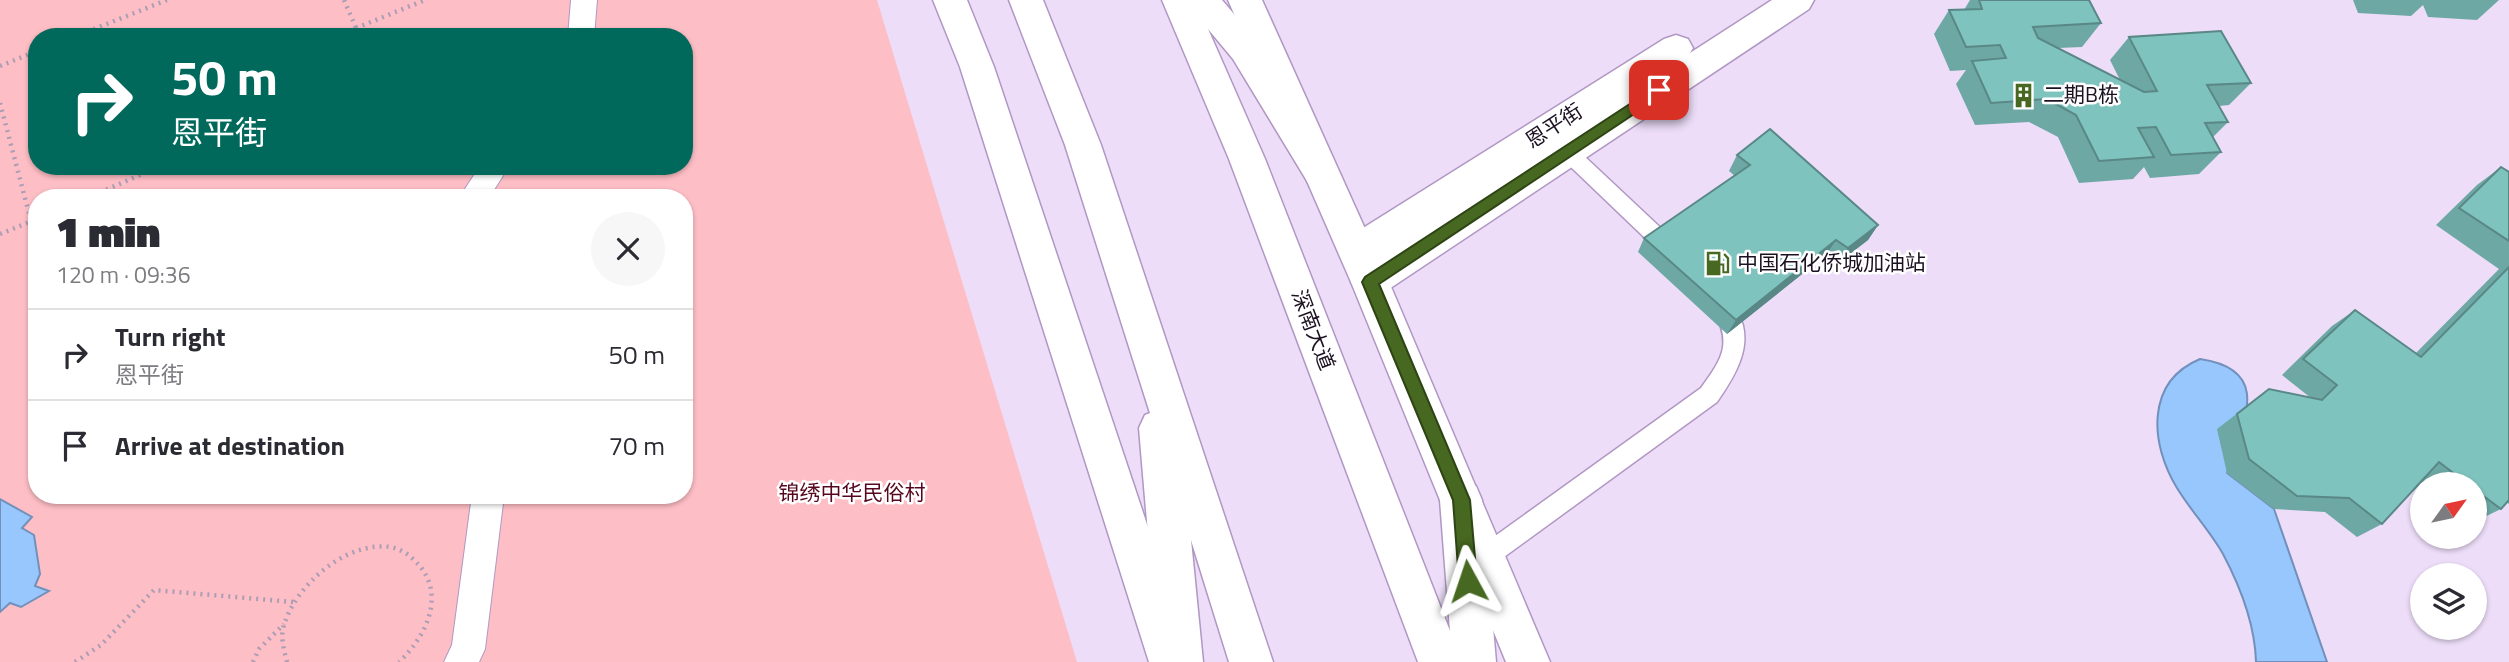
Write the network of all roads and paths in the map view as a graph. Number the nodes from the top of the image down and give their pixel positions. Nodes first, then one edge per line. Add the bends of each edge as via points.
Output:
1 (167, 0) edge
2 (344, 0) edge
3 (425, 0) edge
4 (584, 0) edge
5 (950, 0) edge
6 (1026, 0) edge
7 (1179, 0) edge
8 (1203, 0) edge
9 (1245, 0) edge
10 (1751, 0) edge
11 (1797, 0) edge
12 (97, 28) edge
13 (356, 28) joint
14 (582, 28) edge
15 (28, 55) edge
16 (0, 66) edge
17 (0, 103) edge
18 (1557, 141) junction
19 (140, 175) edge
20 (1323, 176) junction
21 (108, 189) edge
22 (28, 199) edge
23 (28, 222) edge
24 (0, 234) edge
25 (1684, 262) edge
26 (1363, 266) junction
27 (1710, 289) edge
28 (1152, 356) junction
29 (1461, 500) junction
30 (487, 504) edge
31 (1485, 557) junction
32 (293, 602) junction
33 (284, 624) junction
34 (75, 662) edge
35 (253, 662) edge
36 (287, 662) edge
37 (399, 662) edge
38 (461, 662) edge
39 (1171, 662) edge
40 (1181, 662) edge
41 (1251, 662) edge
42 (1440, 662) edge
43 (1474, 662) edge
44 (1528, 662) edge

1 - 12 path
2 - 13 path
3 - 13 path
4 - 14 street
5 - 39 main road via 977,66
6 - 28 main road via 1083,145
7 - 42 main road, 深南大道 via 1247,159
8 - 20 main road via 1245,50
9 - 20 main road
10 - 18 main road, 恩平街
11 - 18 main road, 恩平街
15 - 16 path
17 - 22 path
18 - 25 lane
18 - 26 main road, 恩平街
19 - 21 path
20 - 26 main road
23 - 24 path
26 - 29 main road
27 - 31 lane via 1731,315 1737,345 1728,369 1709,395
28 - 40 main road
28 - 41 main road
29 - 31 main road
29 - 43 main road
30 - 38 street via 468,649
31 - 44 main road
32 - 33 path
32 - 34 path via 153,590 101,645
32 - 37 path via 326,567 347,556 369,549 408,554 431,581 433,599 418,641
33 - 35 path via 259,649
33 - 36 path via 282,644

